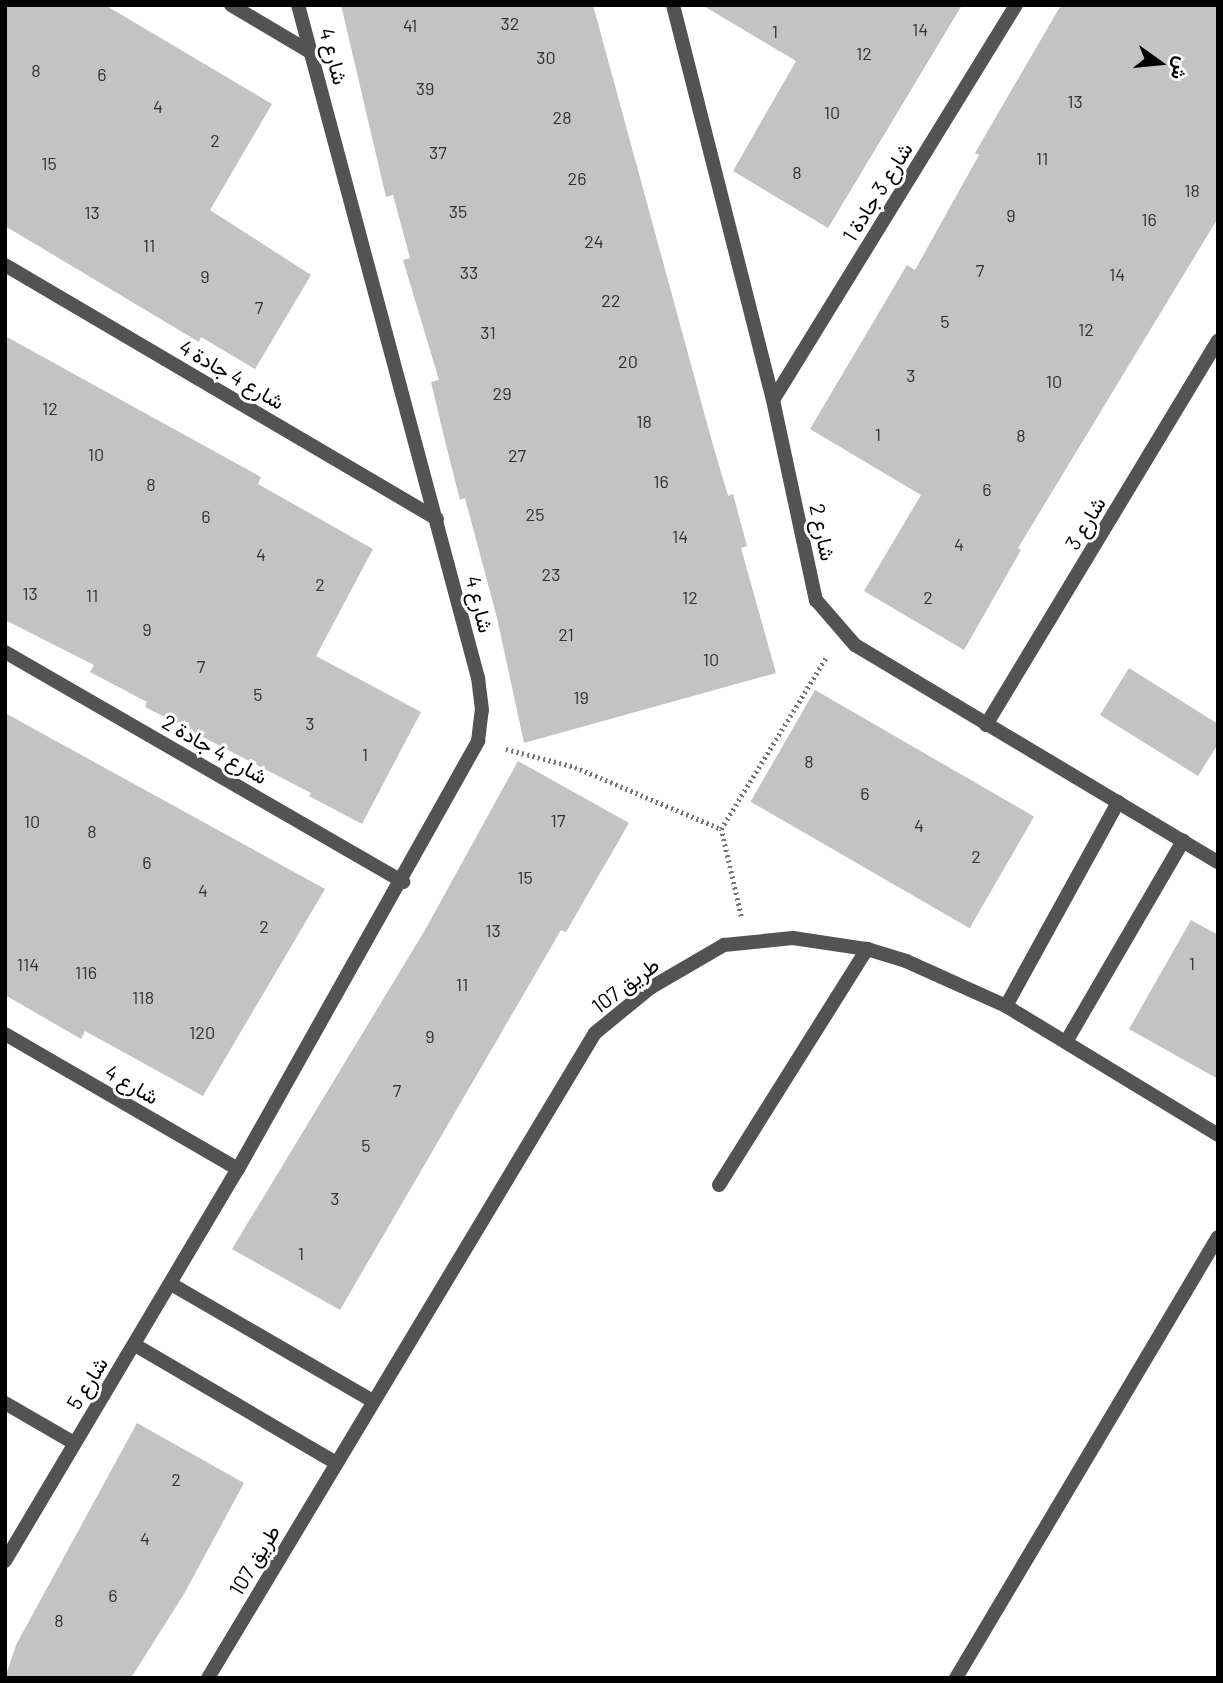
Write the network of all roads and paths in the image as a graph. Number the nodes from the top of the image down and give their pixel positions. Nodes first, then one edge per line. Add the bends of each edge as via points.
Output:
1 (232, 5) edge
2 (298, 5) edge
3 (673, 5) edge
4 (1016, 5) edge
5 (312, 53) junction
6 (5, 265) edge
7 (1218, 341) edge
8 (773, 400) junction
9 (437, 519) junction
10 (842, 631) junction
11 (5, 652) edge
12 (986, 725) junction
13 (478, 741) junction
14 (1118, 802) junction
15 (721, 829) junction
16 (1183, 841) junction
17 (1218, 862) edge
18 (403, 882) junction
19 (747, 943) junction
20 (867, 949) junction
21 (1006, 1006) junction
22 (5, 1034) edge
23 (1066, 1042) junction
24 (1218, 1135) edge
25 (238, 1170) junction
26 (719, 1185) dead end
27 (1218, 1237) edge
28 (171, 1284) junction
29 (135, 1345) junction
30 (373, 1401) junction
31 (5, 1403) edge
32 (74, 1443) junction
33 (336, 1463) junction
34 (5, 1561) edge
35 (208, 1678) edge
36 (956, 1678) edge

1 - 5 street
2 - 5 street, شارع 4
3 - 8 street, شارع 2
4 - 8 street, شارع 3 جادة 1
5 - 9 street, شارع 4
6 - 9 street, شارع 4 جادة 4
7 - 12 street, شارع 3
8 - 10 street, شارع 2 via 816,600
9 - 13 street, شارع 4 via 478,678 482,710
10 - 12 street, شارع 2 via 855,645
10 - 15 path
11 - 18 street, شارع 4 جادة 2
12 - 14 street, شارع 2
13 - 15 path via 575,766
13 - 18 street, شارع 4
14 - 16 street, شارع 2
14 - 21 street
15 - 19 path
16 - 17 street, شارع 2
16 - 23 street
18 - 25 street, شارع 4
19 - 20 street, طريق 107 via 793,939
19 - 30 street, طريق 107 via 724,945 650,988 595,1033
20 - 21 street, طريق 107
20 - 26 street
21 - 23 street, طريق 107
22 - 25 street, شارع 4
23 - 24 street, طريق 107
25 - 28 street, شارع 4
27 - 36 street
28 - 29 street, شارع 4
28 - 30 street
29 - 32 street, شارع 5
29 - 33 street
30 - 33 street, طريق 107
31 - 32 street, شارع 5
32 - 34 street, شارع 5
33 - 35 street, طريق 107

